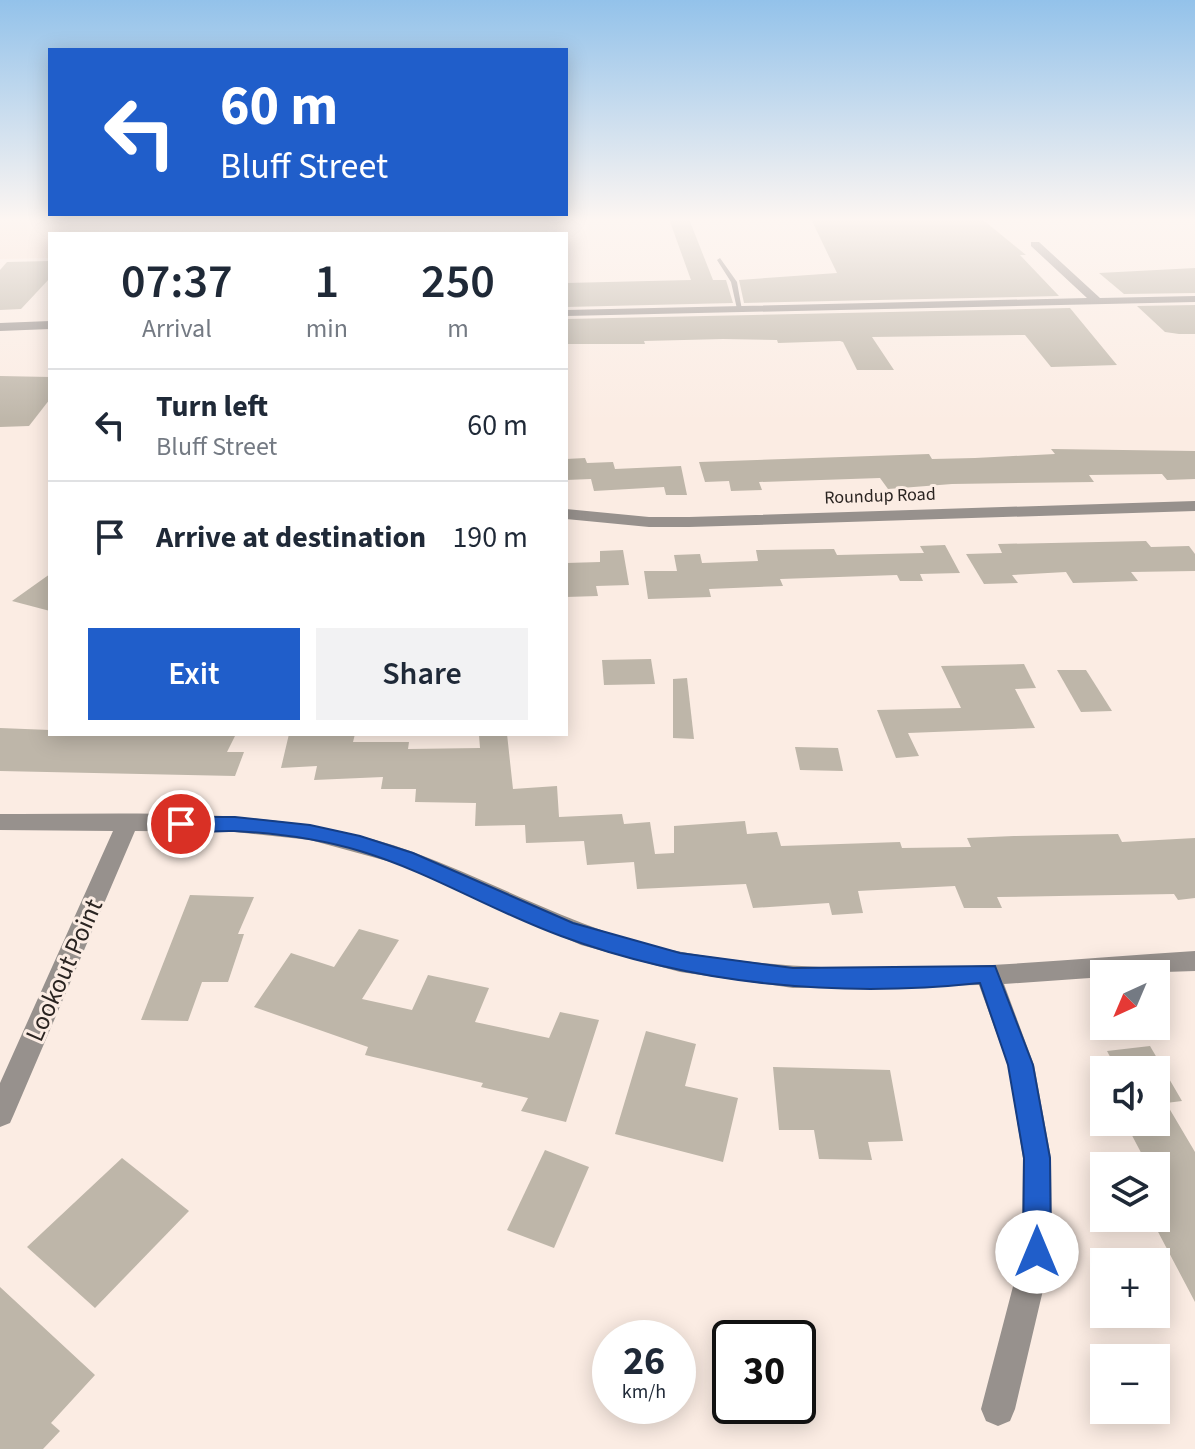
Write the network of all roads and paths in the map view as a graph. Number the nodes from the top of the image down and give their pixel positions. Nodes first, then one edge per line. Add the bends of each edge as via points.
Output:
1 (735, 287) edge
2 (1081, 287) edge
3 (1195, 299) edge
4 (1097, 301) junction
5 (740, 309) junction
6 (568, 313) edge
7 (48, 325) edge
8 (0, 327) edge
9 (1195, 506) edge
10 (568, 514) edge
11 (0, 822) edge
12 (127, 825) junction
13 (1195, 961) edge
14 (987, 973) junction
15 (0, 1114) edge
16 (998, 1409) dead end

1 - 5 lane
2 - 4 street
3 - 4 street
4 - 5 street
5 - 6 street
7 - 8 street
9 - 10 street, Roundup Road via 662,522
11 - 12 street
12 - 14 street via 235,824 360,843 575,933 680,962 793,978
12 - 15 street, Lookout Point
13 - 14 street
14 - 16 street via 1021,1065 1037,1158 1037,1252

